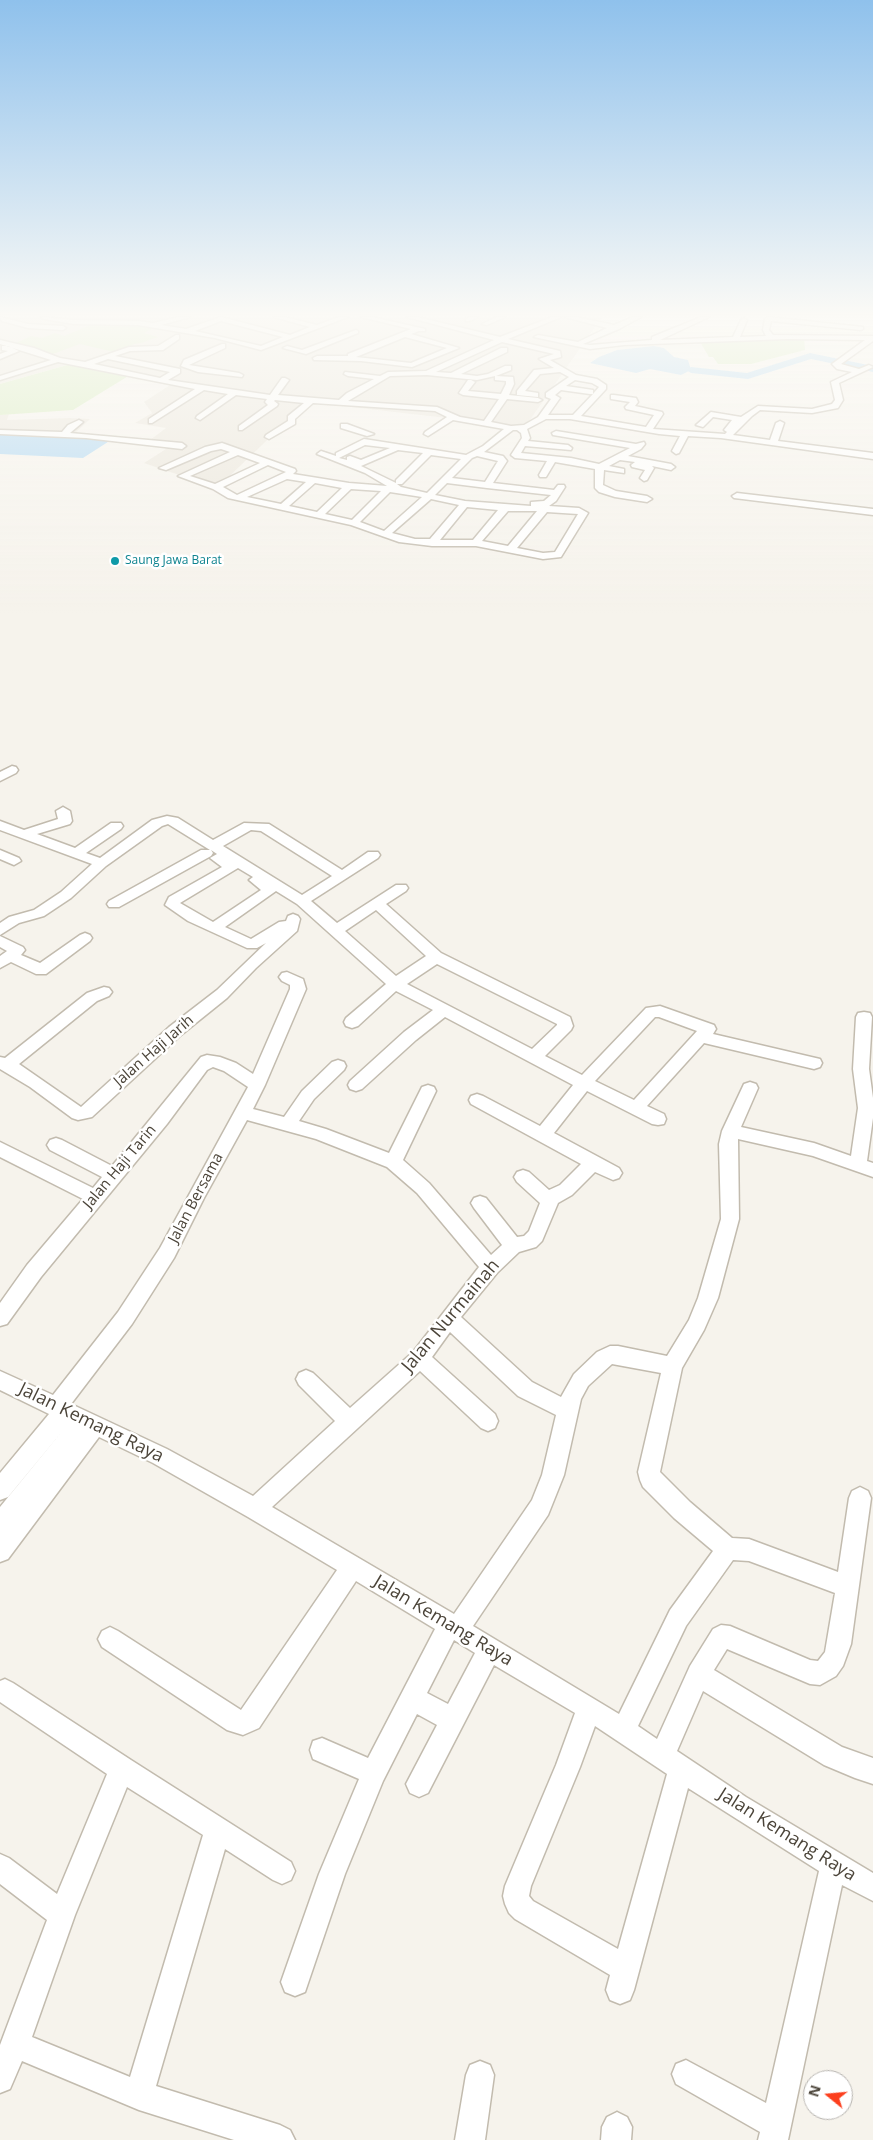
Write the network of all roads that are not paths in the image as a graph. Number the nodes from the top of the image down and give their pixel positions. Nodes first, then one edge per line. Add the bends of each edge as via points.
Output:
1 (158, 417) edge
2 (257, 417) edge
3 (292, 417) edge
4 (354, 417) edge
5 (452, 417) joint
6 (493, 417) edge
7 (542, 417) joint
8 (566, 417) joint
9 (656, 417) edge
10 (707, 417) edge
11 (730, 417) edge
12 (746, 417) edge
13 (575, 418) joint
14 (152, 421) dead end
15 (79, 422) dead end
16 (780, 423) dead end
17 (486, 424) junction
18 (619, 425) junction
19 (700, 425) dead end
20 (242, 428) dead end
21 (516, 428) junction
22 (651, 430) junction
23 (0, 432) edge
24 (612, 432) dead end
25 (556, 433) dead end
26 (370, 434) dead end
27 (428, 434) dead end
28 (685, 434) junction
29 (64, 435) junction
30 (269, 437) dead end
31 (724, 437) junction
32 (772, 442) junction
33 (523, 443) junction
34 (182, 446) dead end
35 (638, 447) junction
36 (568, 448) dead end
37 (395, 449) junction
38 (239, 451) junction
39 (676, 451) dead end
40 (428, 453) junction
41 (476, 453) junction
42 (321, 454) dead end
43 (588, 454) dead end
44 (873, 456) edge
45 (466, 458) junction
46 (553, 459) junction
47 (615, 459) junction
48 (268, 462) junction
49 (575, 462) junction
50 (358, 465) junction
51 (600, 467) junction
52 (671, 467) dead end
53 (621, 471) dead end
54 (543, 474) dead end
55 (182, 476) junction
56 (286, 476) junction
57 (644, 478) dead end
58 (313, 480) junction
59 (446, 480) junction
60 (326, 482) junction
61 (350, 486) junction
62 (216, 487) junction
63 (387, 490) junction
64 (404, 490) junction
65 (476, 492) junction
66 (432, 494) junction
67 (737, 496) dead end
68 (239, 498) junction
69 (647, 499) dead end
70 (283, 506) junction
71 (832, 506) junction
72 (505, 508) junction
73 (544, 509) junction
74 (868, 511) edge
75 (797, 512) dead end
76 (318, 516) junction
77 (825, 516) junction
78 (844, 519) dead end
79 (854, 520) dead end
80 (354, 523) junction
81 (385, 535) junction
82 (432, 542) junction
83 (476, 543) junction
84 (511, 549) junction
85 (12, 770) dead end
86 (0, 777) edge
87 (63, 811) dead end
88 (0, 825) edge
89 (116, 826) dead end
90 (24, 834) junction
91 (210, 849) junction
92 (77, 853) junction
93 (0, 854) edge
94 (373, 855) dead end
95 (14, 861) dead end
96 (101, 864) junction
97 (232, 867) junction
98 (342, 876) junction
99 (401, 888) dead end
100 (114, 904) dead end
101 (378, 904) junction
102 (306, 905) junction
103 (293, 919) junction
104 (214, 928) junction
105 (0, 930) edge
106 (336, 930) junction
107 (85, 938) dead end
108 (0, 941) edge
109 (436, 957) junction
110 (6, 959) edge
111 (287, 977) dead end
112 (395, 984) junction
113 (104, 992) dead end
114 (444, 1010) junction
115 (864, 1017) dead end
116 (352, 1022) dead end
117 (704, 1033) junction
118 (534, 1057) junction
119 (815, 1058) dead end
120 (4, 1064) edge
121 (338, 1066) dead end
122 (584, 1084) junction
123 (257, 1085) junction
124 (356, 1085) dead end
125 (750, 1088) dead end
126 (428, 1091) dead end
127 (477, 1100) dead end
128 (636, 1108) junction
129 (243, 1112) junction
130 (658, 1119) dead end
131 (288, 1124) junction
132 (730, 1131) junction
133 (542, 1136) junction
134 (56, 1146) dead end
135 (0, 1149) edge
136 (393, 1162) junction
137 (593, 1163) junction
138 (866, 1168) edge
139 (613, 1173) dead end
140 (114, 1175) junction
141 (523, 1177) dead end
142 (95, 1197) junction
143 (549, 1201) junction
144 (480, 1203) dead end
145 (513, 1246) junction
146 (490, 1267) junction
147 (0, 1318) edge
148 (449, 1318) junction
149 (420, 1358) junction
150 (672, 1366) junction
151 (306, 1379) dead end
152 (0, 1380) edge
153 (568, 1411) junction
154 (75, 1416) junction
155 (488, 1420) dead end
156 (350, 1422) junction
157 (0, 1490) edge
158 (860, 1498) dead end
159 (255, 1508) junction
160 (0, 1524) edge
161 (728, 1549) junction
162 (0, 1551) edge
163 (352, 1567) junction
164 (848, 1587) junction
165 (454, 1626) junction
166 (110, 1639) dead end
167 (490, 1649) junction
168 (698, 1674) junction
169 (5, 1691) dead end
170 (412, 1698) junction
171 (589, 1708) junction
172 (452, 1720) junction
173 (624, 1730) junction
174 (322, 1750) dead end
175 (671, 1762) junction
176 (122, 1769) junction
177 (873, 1771) edge
178 (374, 1773) junction
179 (419, 1784) dead end
180 (217, 1831) junction
181 (833, 1865) junction
182 (0, 1867) edge
183 (282, 1871) dead end
184 (873, 1888) edge
185 (62, 1915) junction
186 (623, 1979) joint
187 (294, 1982) dead end
188 (15, 2044) junction
189 (686, 2074) dead end
190 (480, 2075) dead end
191 (0, 2078) edge
192 (139, 2095) junction
193 (774, 2132) edge
194 (280, 2140) edge
195 (470, 2140) edge

1 - 14 street
2 - 20 street
3 - 30 street via 292,422
4 - 26 street via 344,426
5 - 17 street
5 - 27 street
6 - 17 street
7 - 8 street
7 - 21 street via 530,426
8 - 13 street
9 - 22 street
10 - 19 street
11 - 31 street via 738,418
12 - 31 street
13 - 18 street
15 - 29 street
16 - 32 street
17 - 21 street
18 - 22 street
18 - 24 street
21 - 33 street via 526,435
21 - 41 street
22 - 28 street
22 - 35 street
23 - 29 street
25 - 35 street
28 - 31 street
28 - 39 street
29 - 34 street
31 - 32 street
32 - 44 street
33 - 36 street
33 - 46 street via 515,455
35 - 47 street
37 - 40 street
37 - 50 street via 378,467
37 - 50 street via 364,442 339,455
38 - 48 street
38 - 55 street
38 - 55 street via 218,446 163,468
40 - 45 street
40 - 66 street via 399,482
41 - 45 street
41 - 65 street via 500,458 503,462
42 - 50 street
43 - 49 street
45 - 59 street
46 - 49 street
46 - 54 street
47 - 51 street
47 - 52 street
47 - 57 street via 650,468
48 - 56 street via 292,471
48 - 62 street
49 - 51 street
50 - 60 street
50 - 64 street
51 - 53 street
51 - 69 street via 599,488
55 - 62 street
56 - 58 street
56 - 68 street
58 - 60 street
58 - 70 street
59 - 65 street
59 - 66 street
60 - 61 street
61 - 63 street
61 - 76 street
62 - 68 street
63 - 64 street
63 - 80 street
64 - 66 street
65 - 65 street via 493,501 546,504 559,490
65 - 66 street
65 - 72 street
65 - 82 street
66 - 81 street
67 - 71 street via 807,499
68 - 70 street
70 - 76 street
71 - 74 street
71 - 77 street
72 - 73 street
72 - 83 street
73 - 84 street
73 - 84 street via 579,510 583,513 558,555 543,556
74 - 79 street
75 - 77 street
76 - 80 street
77 - 78 street
80 - 81 street
81 - 82 street via 407,541
82 - 83 street
83 - 84 street
85 - 86 street
87 - 90 street via 65,820
88 - 90 street
89 - 92 street
90 - 92 street
91 - 96 street via 173,821 167,820 157,823
91 - 97 street
91 - 98 street via 249,826 264,827
91 - 100 street
91 - 102 street
92 - 96 street
93 - 95 street
94 - 98 street
96 - 105 street via 66,895 39,913 14,920
97 - 104 street via 270,890
97 - 104 street via 172,902 193,918
98 - 102 street
99 - 101 street
101 - 106 street
101 - 109 street
102 - 103 street
102 - 106 street
103 - 104 street via 252,945
103 - 120 street, Jalan Haji Jarih via 292,928 222,994 175,1031 86,1113 78,1114
106 - 112 street
107 - 110 street via 41,970
108 - 110 street via 18,950
109 - 112 street
109 - 118 street via 564,1021 564,1026
111 - 123 street, Jalan Bersama via 299,985
112 - 114 street
112 - 116 street
113 - 120 street via 92,997
114 - 118 street
114 - 124 street
115 - 138 street via 861,1069 866,1108
117 - 119 street
117 - 122 street via 655,1010
117 - 128 street
118 - 122 street
121 - 131 street via 308,1095
122 - 128 street
122 - 133 street
123 - 129 street, Jalan Bersama
123 - 140 street, Jalan Haji Tarin via 230,1067 214,1060 207,1061
125 - 132 street
126 - 136 street
127 - 133 street
128 - 130 street
129 - 131 street
129 - 154 street, Jalan Bersama via 167,1253 124,1318
131 - 136 street
132 - 138 street via 814,1150
132 - 150 street via 730,1219 703,1312
133 - 137 street
134 - 140 street
135 - 142 street
136 - 146 street via 423,1188
137 - 139 street
137 - 143 street via 566,1190
140 - 142 street, Jalan Haji Tarin
141 - 143 street
142 - 147 street, Jalan Haji Tarin
143 - 145 street, Jalan Nurmainah via 536,1236 529,1242
144 - 145 street
145 - 146 street, Jalan Nurmainah
146 - 148 street, Jalan Nurmainah
148 - 149 street, Jalan Nurmainah
148 - 153 street via 525,1389
149 - 155 street
149 - 156 street, Jalan Nurmainah
150 - 153 street via 618,1355 604,1358 581,1380 571,1396
150 - 161 street via 649,1478
151 - 156 street
152 - 154 street, Jalan Kemang Raya
153 - 165 street via 553,1475 540,1507
154 - 157 street
154 - 159 street, Jalan Kemang Raya via 186,1469
154 - 160 street
154 - 162 street
156 - 159 street, Jalan Nurmainah
158 - 164 street
159 - 163 street, Jalan Kemang Raya
161 - 164 street via 749,1550
161 - 173 street via 678,1618
163 - 165 street, Jalan Kemang Raya
163 - 166 street via 250,1719 243,1722 236,1721
164 - 168 street via 835,1658 820,1673 721,1637
165 - 167 street, Jalan Kemang Raya
165 - 170 street
167 - 171 street, Jalan Kemang Raya
167 - 172 street
168 - 175 street
168 - 177 street via 833,1756
169 - 176 street
170 - 172 street
170 - 178 street
171 - 173 street, Jalan Kemang Raya
171 - 186 street via 516,1896 524,1910
172 - 179 street
173 - 175 street, Jalan Kemang Raya
174 - 178 street
175 - 181 street, Jalan Kemang Raya
175 - 186 street
176 - 180 street
176 - 185 street
178 - 187 street via 332,1874
180 - 183 street
180 - 192 street
181 - 184 street, Jalan Kemang Raya
181 - 193 street
182 - 185 street
185 - 188 street
188 - 191 street
188 - 192 street
189 - 193 street
190 - 195 street
192 - 194 street

